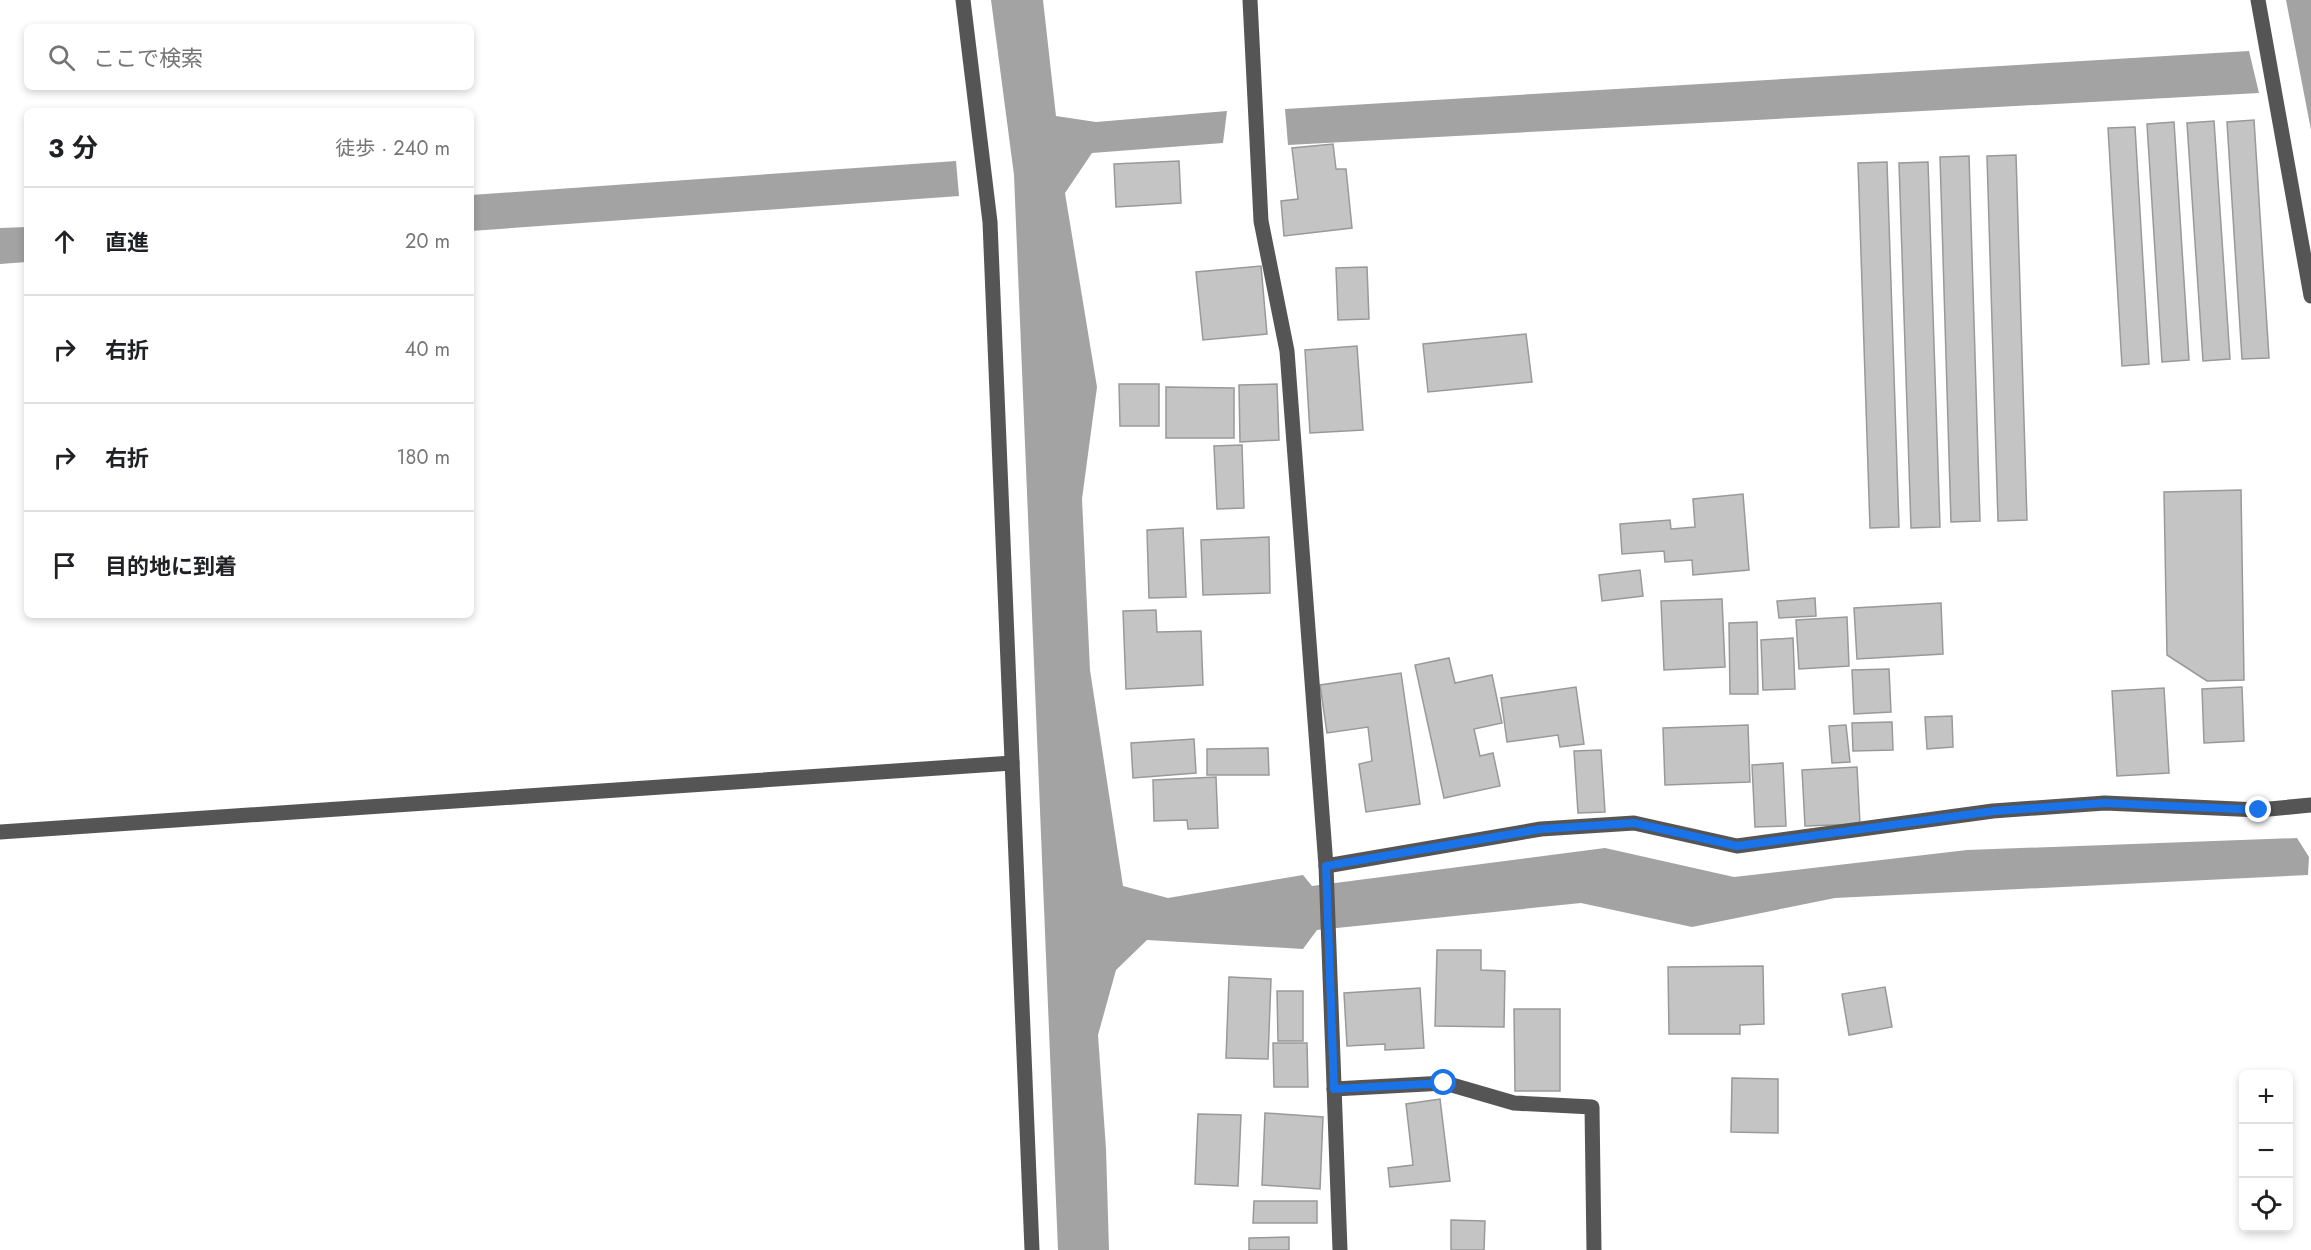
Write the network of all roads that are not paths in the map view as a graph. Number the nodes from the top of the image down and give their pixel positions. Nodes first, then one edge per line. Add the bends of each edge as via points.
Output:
1 (963, 0) edge
2 (1250, 0) edge
3 (2258, 0) edge
4 (2311, 296) edge
5 (1012, 763) junction
6 (2311, 805) edge
7 (0, 832) edge
8 (1326, 871) junction
9 (1334, 1089) junction
10 (1032, 1250) edge
11 (1340, 1250) edge
12 (1594, 1250) edge

1 - 5 street via 990,222
2 - 8 street via 1261,221 1287,351
3 - 4 street
5 - 7 street
5 - 10 street
6 - 8 street via 2259,810 2105,803 1994,811 1737,846 1634,823 1541,829
8 - 9 street
9 - 11 street
9 - 12 street via 1444,1083 1514,1103 1592,1107

